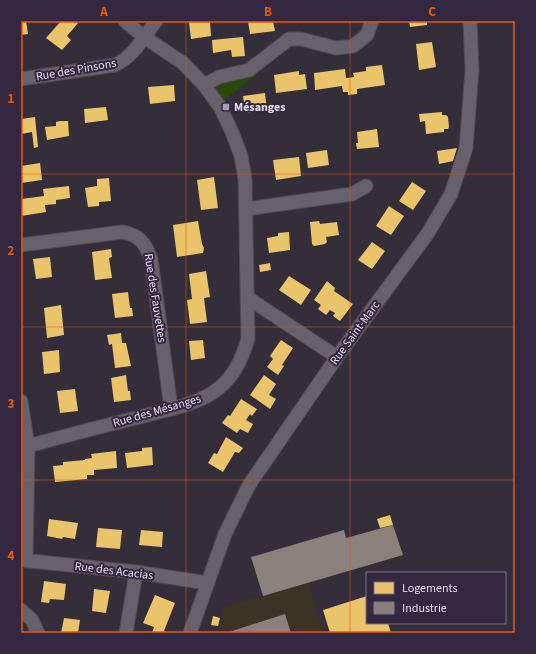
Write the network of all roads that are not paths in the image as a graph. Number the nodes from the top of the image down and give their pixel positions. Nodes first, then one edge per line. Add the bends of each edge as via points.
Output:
1 (125, 21) edge
2 (156, 21) edge
3 (372, 21) edge
4 (470, 21) edge
5 (144, 37) junction
6 (21, 79) edge
7 (204, 85) junction
8 (366, 186) dead end
9 (246, 209) junction
10 (21, 245) edge
11 (248, 298) junction
12 (337, 357) junction
13 (21, 401) edge
14 (171, 408) junction
15 (28, 446) junction
16 (23, 561) edge
17 (136, 572) junction
18 (207, 583) junction
19 (21, 610) edge
20 (38, 633) edge
21 (126, 633) edge
22 (190, 633) edge

1 - 5 street, Rue des Mésanges
2 - 5 street, Rue des Pinsons
3 - 7 street via 367,35 353,46 336,48 301,39 289,39 250,70 219,76
4 - 12 street, Rue Saint-Marc via 472,70 466,148 451,194 428,233
5 - 6 street, Rue des Pinsons via 132,54 115,65
5 - 7 street, Rue des Mésanges via 183,63
7 - 9 street, Rue des Mésanges via 220,107 241,156
8 - 9 street via 352,194
9 - 11 street, Rue des Mésanges
10 - 14 street, Rue des Fauvettes via 122,232 139,238 151,259
11 - 12 street
11 - 14 street, Rue des Mésanges via 248,339 241,362 232,375 220,388 203,398
12 - 18 street, Rue Saint-Marc via 249,485 225,534
13 - 15 street
14 - 15 street, Rue des Mésanges
15 - 16 street
16 - 17 street, Rue des Acacias
17 - 18 street, Rue des Acacias
17 - 21 street
18 - 22 street, Rue Saint-Marc
19 - 20 street via 32,620

